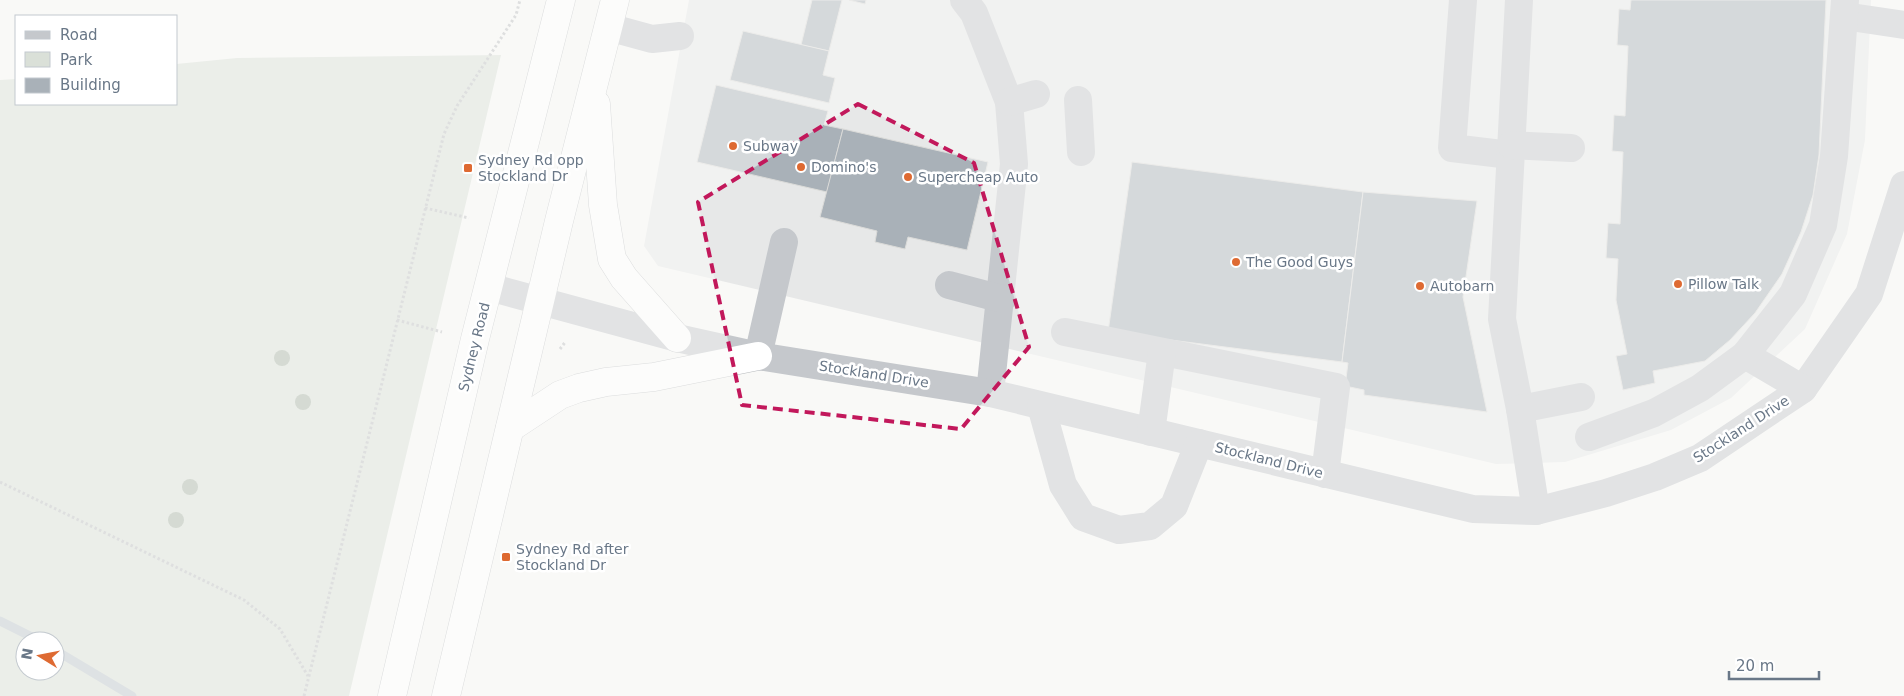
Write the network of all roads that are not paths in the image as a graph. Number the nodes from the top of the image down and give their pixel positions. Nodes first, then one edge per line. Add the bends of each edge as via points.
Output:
1 (561, 0) edge
2 (615, 0) edge
3 (964, 0) edge
4 (1463, 0) edge
5 (1519, 0) edge
6 (1844, 8) edge
7 (1904, 25) edge
8 (608, 27) junction
9 (680, 36) dead end
10 (595, 77) junction
11 (1036, 94) dead end
12 (1078, 100) dead end
13 (1009, 102) junction
14 (1571, 148) dead end
15 (1511, 150) junction
16 (1081, 152) dead end
17 (1904, 185) edge
18 (784, 242) dead end
19 (949, 285) dead end
20 (489, 288) junction
21 (1002, 299) junction
22 (540, 301) junction
23 (1065, 332) dead end
24 (677, 338) junction
25 (1162, 352) junction
26 (1745, 355) junction
27 (758, 356) junction
28 (1803, 389) junction
29 (990, 393) junction
30 (1581, 397) dead end
31 (1041, 406) junction
32 (1520, 409) junction
33 (510, 428) junction
34 (1151, 432) junction
35 (1589, 437) dead end
36 (1199, 443) junction
37 (1325, 474) junction
38 (1536, 511) junction
39 (392, 696) edge
40 (446, 696) edge

1 - 20 highway, Sydney Road
2 - 8 highway
3 - 13 street via 974,13
4 - 15 street via 1452,148
5 - 15 street
6 - 7 street
6 - 26 street via 1834,156 1823,225 1793,294
8 - 9 street via 652,39
8 - 10 highway
10 - 22 highway
10 - 24 highway via 602,205 612,259 624,278
11 - 13 street
12 - 16 street
13 - 21 street via 1014,164
14 - 15 street
15 - 32 street via 1502,318
17 - 28 street, Stockland Drive via 1868,294
18 - 27 street
19 - 21 street
20 - 22 street, Stockland Drive
20 - 39 highway, Sydney Road
21 - 29 street
22 - 24 street, Stockland Drive
22 - 33 highway
23 - 25 street
24 - 27 street, Stockland Drive
25 - 34 street
25 - 37 street via 1336,388
26 - 28 street
26 - 35 street via 1700,388 1654,413
27 - 29 street, Stockland Drive
27 - 33 highway via 579,388 560,395
28 - 38 street, Stockland Drive via 1700,458 1614,491
29 - 31 street, Stockland Drive
30 - 32 street
31 - 34 street, Stockland Drive
31 - 36 street via 1063,485 1083,517 1119,530 1150,526 1174,506
32 - 38 street
33 - 40 highway
34 - 36 street, Stockland Drive
36 - 37 street, Stockland Drive
37 - 38 street, Stockland Drive via 1473,509

